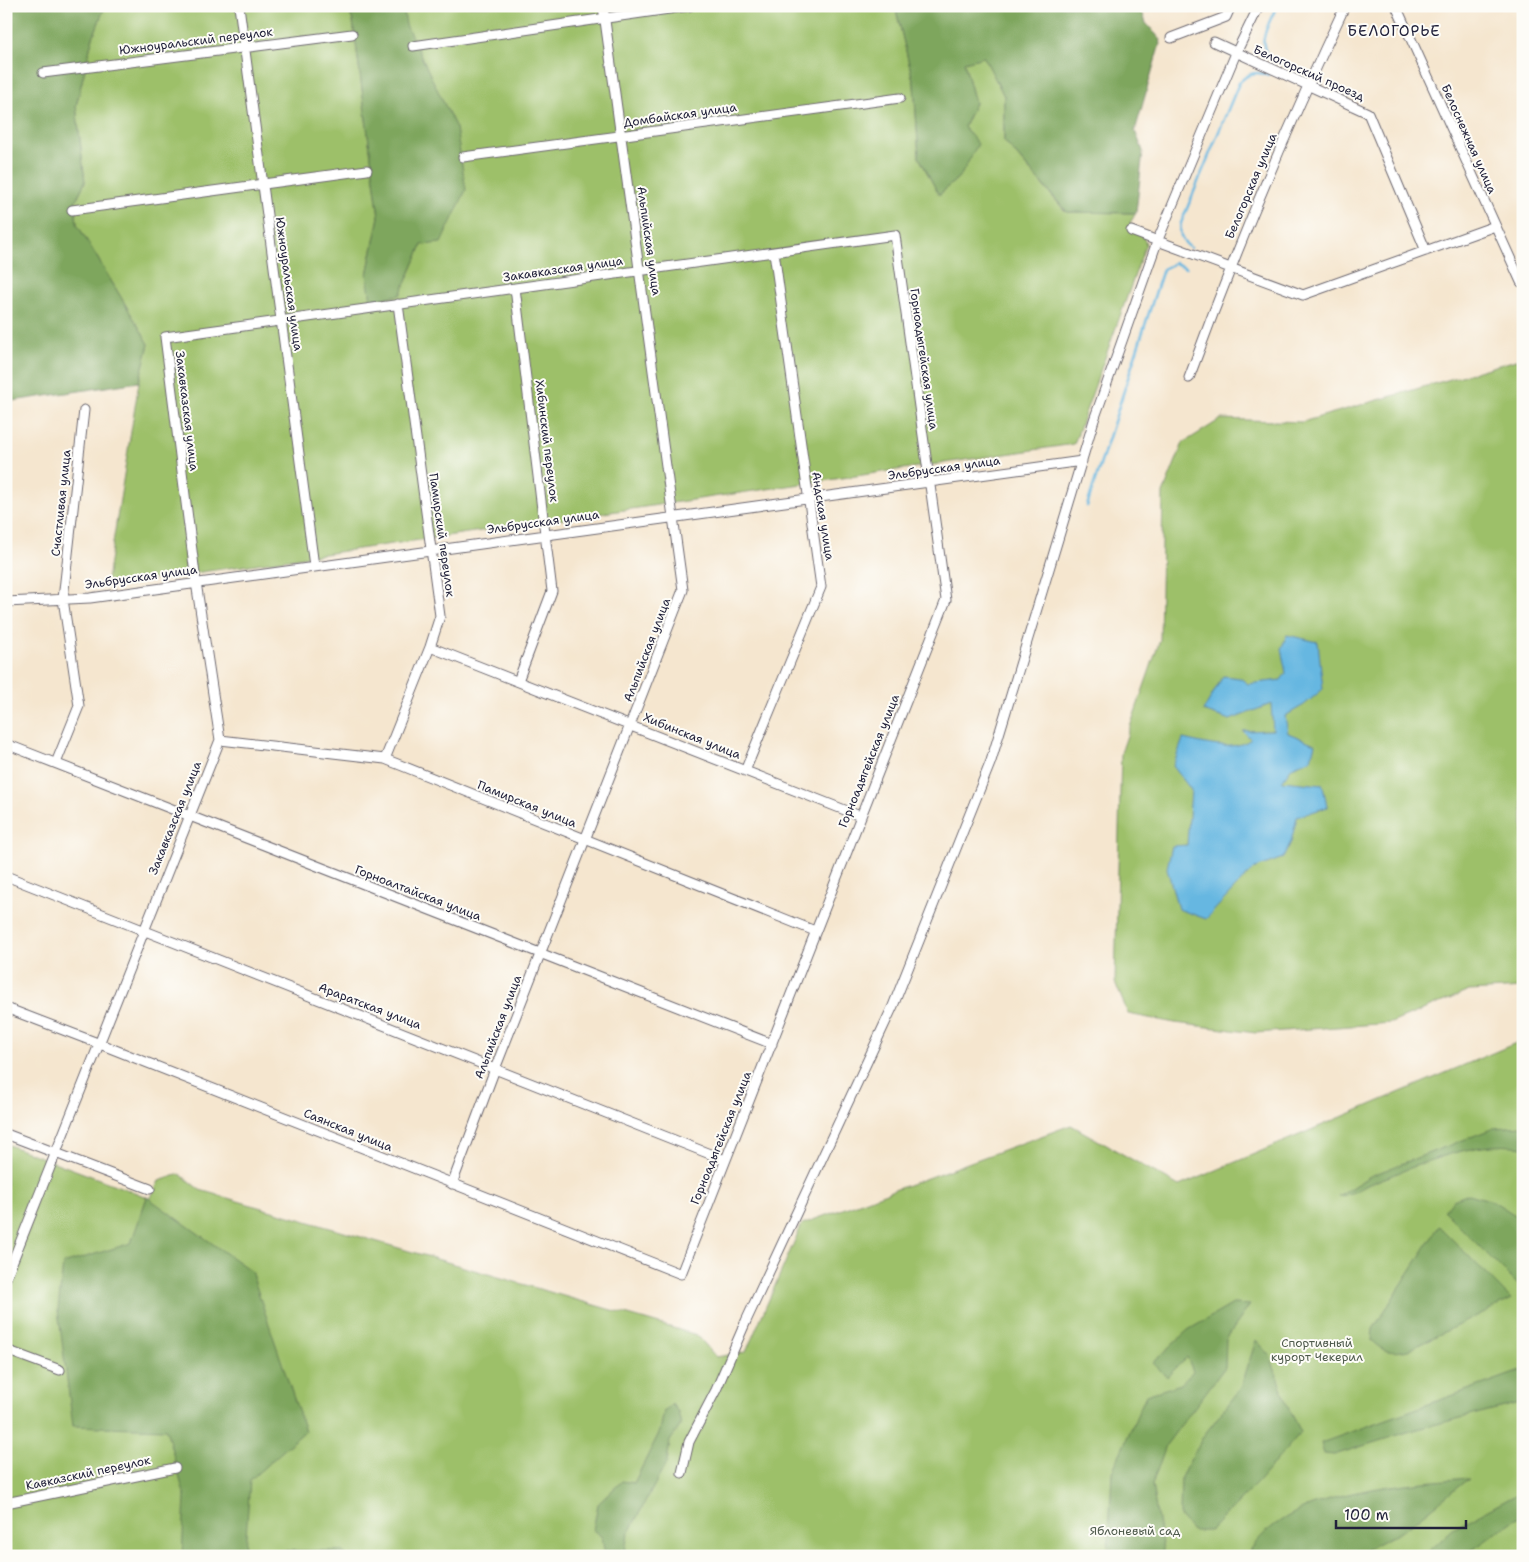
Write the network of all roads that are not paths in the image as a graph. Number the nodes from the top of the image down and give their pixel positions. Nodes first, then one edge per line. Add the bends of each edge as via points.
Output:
1 (239, 6) edge
2 (603, 6) edge
3 (690, 6) edge
4 (1231, 6) edge
5 (1259, 6) edge
6 (1344, 6) edge
7 (1396, 6) edge
8 (605, 18) junction
9 (352, 34) dead end
10 (1171, 38) dead end
11 (1214, 42) dead end
12 (413, 46) dead end
13 (244, 47) junction
14 (1236, 53) junction
15 (43, 73) dead end
16 (1307, 86) junction
17 (900, 98) dead end
18 (621, 135) junction
19 (463, 157) dead end
20 (367, 170) dead end
21 (263, 184) junction
22 (72, 210) dead end
23 (1495, 226) junction
24 (1131, 231) dead end
25 (894, 235) joint
26 (1157, 242) junction
27 (1426, 251) junction
28 (774, 252) junction
29 (1229, 269) junction
30 (640, 271) junction
31 (1521, 282) dead end
32 (515, 288) junction
33 (398, 304) junction
34 (281, 321) junction
35 (1188, 378) dead end
36 (84, 410) dead end
37 (1082, 461) junction
38 (928, 484) junction
39 (808, 498) junction
40 (674, 516) junction
41 (547, 534) junction
42 (431, 550) junction
43 (314, 566) junction
44 (196, 582) junction
45 (63, 598) junction
46 (6, 602) edge
47 (430, 648) junction
48 (518, 681) junction
49 (632, 726) junction
50 (220, 740) junction
51 (6, 744) edge
52 (385, 760) junction
53 (56, 763) junction
54 (745, 771) junction
55 (188, 816) junction
56 (860, 816) junction
57 (585, 841) junction
58 (6, 876) edge
59 (144, 931) junction
60 (815, 931) junction
61 (540, 954) junction
62 (6, 1008) edge
63 (100, 1044) junction
64 (772, 1044) junction
65 (495, 1068) junction
66 (6, 1134) edge
67 (56, 1153) junction
68 (725, 1160) junction
69 (452, 1184) junction
70 (150, 1189) dead end
71 (681, 1274) joint
72 (6, 1278) edge
73 (6, 1350) edge
74 (60, 1370) dead end
75 (175, 1468) dead end
76 (682, 1473) dead end
77 (6, 1503) edge

1 - 13 street, Южноуральская улица
2 - 8 street, Альпийская улица
3 - 8 street
4 - 10 street via 1226,18
5 - 14 street
6 - 16 street, Белогорская улица
7 - 23 street, Белоснежная улица
8 - 12 street
8 - 18 street, Альпийская улица
9 - 13 street, Южноуральский переулок
11 - 14 street, Белогорский проезд
13 - 15 street, Южноуральский переулок
13 - 21 street, Южноуральская улица
14 - 16 street, Белогорский проезд
14 - 26 street
16 - 27 street, Белогорский проезд via 1368,113
16 - 29 street, Белогорская улица
17 - 18 street, Домбайская улица
18 - 19 street, Домбайская улица
18 - 30 street, Альпийская улица
20 - 21 street
21 - 22 street
21 - 34 street, Южноуральская улица
23 - 27 street
23 - 31 street, Белоснежная улица
24 - 26 street
25 - 28 street, Закавказская улица
25 - 38 street, Горноадыгейская улица
26 - 29 street
26 - 37 street
27 - 29 street via 1303,295
28 - 30 street, Закавказская улица
28 - 39 street, Андская улица
29 - 35 street, Белогорская улица
30 - 32 street, Закавказская улица
30 - 40 street, Альпийская улица
32 - 33 street, Закавказская улица
32 - 41 street, Хибинский переулок
33 - 34 street, Закавказская улица
33 - 42 street, Памирский переулок
34 - 43 street, Южноуральская улица
34 - 44 street, Закавказская улица via 165,337
36 - 45 street, Счастливая улица
37 - 38 street, Эльбрусская улица
37 - 76 street via 990,761 893,1006 689,1442
38 - 39 street, Эльбрусская улица
38 - 56 street, Горноадыгейская улица via 946,600
39 - 40 street, Эльбрусская улица
39 - 54 street, Андская улица via 821,587
40 - 41 street, Эльбрусская улица
40 - 49 street, Альпийская улица via 683,590
41 - 42 street, Эльбрусская улица
41 - 48 street, Хибинский переулок via 552,591
42 - 43 street, Эльбрусская улица
42 - 47 street, Памирский переулок via 440,616
43 - 44 street, Эльбрусская улица
44 - 45 street, Эльбрусская улица via 90,598
44 - 50 street, Закавказская улица
45 - 46 street, Эльбрусская улица
45 - 53 street via 79,706
47 - 48 street, Хибинская улица
47 - 52 street, Памирский переулок
48 - 49 street, Хибинская улица
49 - 54 street, Хибинская улица
49 - 57 street, Альпийская улица
50 - 52 street, Памирская улица
50 - 55 street, Закавказская улица
51 - 53 street, Горноалтайская улица
52 - 57 street, Памирская улица
53 - 55 street, Горноалтайская улица
54 - 56 street, Хибинская улица
55 - 59 street, Закавказская улица
55 - 61 street, Горноалтайская улица
56 - 60 street, Горноадыгейская улица
57 - 60 street, Памирская улица
57 - 61 street, Альпийская улица
58 - 59 street, Араратская улица
59 - 63 street, Закавказская улица
59 - 65 street, Араратская улица
60 - 64 street, Горноадыгейская улица
61 - 64 street, Горноалтайская улица
61 - 65 street, Альпийская улица
62 - 63 street, Саянская улица
63 - 67 street, Закавказская улица
63 - 69 street, Саянская улица
64 - 68 street, Горноадыгейская улица
65 - 68 street, Араратская улица
65 - 69 street, Альпийская улица
66 - 67 street
67 - 70 street
67 - 72 street
68 - 71 street, Горноадыгейская улица
69 - 71 street, Саянская улица
73 - 74 street
75 - 77 street, Кавказский переулок

